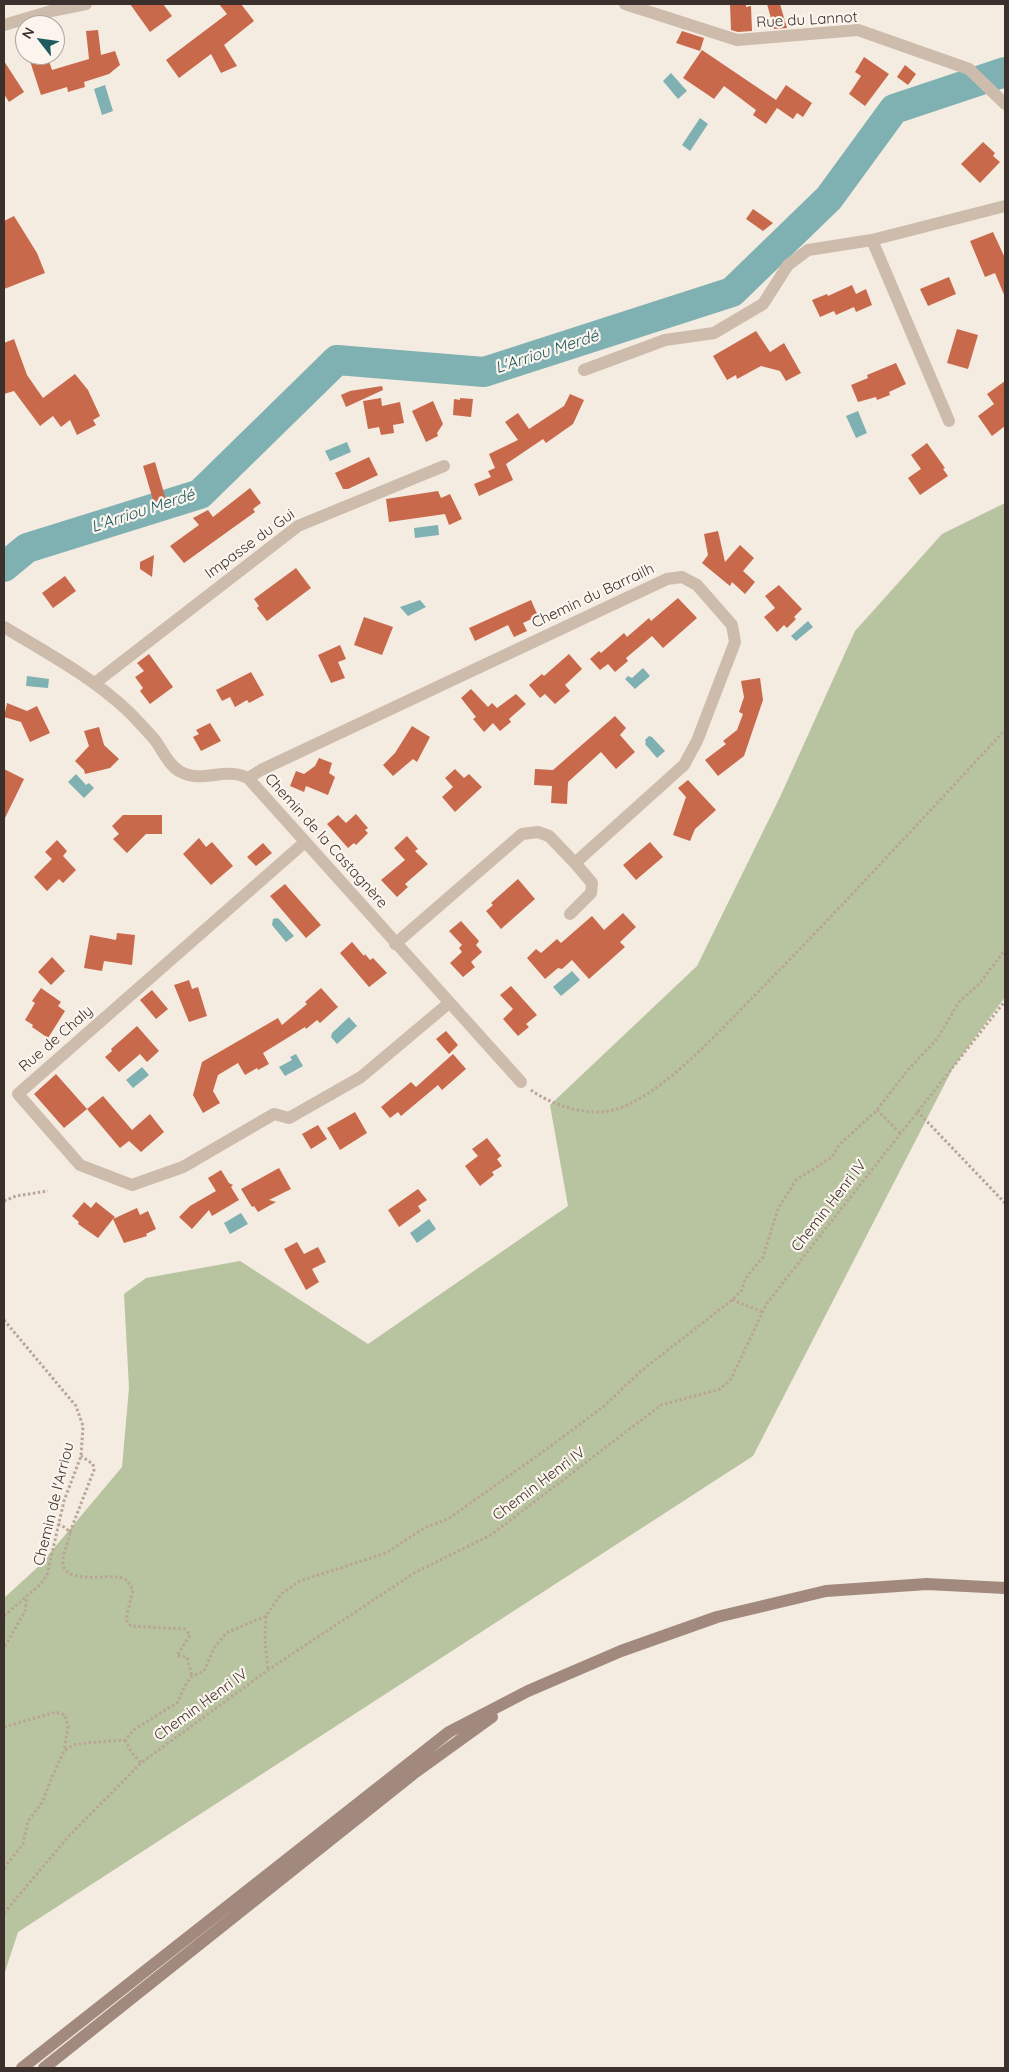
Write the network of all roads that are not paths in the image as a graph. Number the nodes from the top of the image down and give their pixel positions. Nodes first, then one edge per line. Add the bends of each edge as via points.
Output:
1 (86, 4) edge
2 (625, 4) edge
3 (4, 25) edge
4 (1004, 102) edge
5 (1005, 206) edge
6 (872, 240) junction
7 (584, 370) dead end
8 (949, 421) dead end
9 (444, 466) dead end
10 (4, 626) edge
11 (95, 683) junction
12 (248, 778) junction
13 (305, 842) junction
14 (575, 863) junction
15 (570, 914) dead end
16 (395, 944) junction
17 (449, 1003) junction
18 (521, 1082) road end
19 (1005, 1588) edge
20 (528, 1691) junction
21 (22, 2068) edge
22 (44, 2068) edge

1 - 3 street
2 - 4 street, Rue du Lannot via 736,40 858,30 969,69
5 - 6 street
6 - 7 street via 808,250 788,265 763,304 714,332 665,340
6 - 8 street
9 - 11 street, Impasse du Gui via 298,526
10 - 11 street, Chemin de la Castagnère
11 - 12 street, Chemin de la Castagnère via 130,713 181,772 195,777 238,773
12 - 13 street, Chemin de la Castagnère
12 - 14 street, Chemin du Barrailh via 667,579 682,577 697,585 732,625 734,642 728,660 697,741 684,765
13 - 16 street, Chemin de la Castagnère
13 - 17 street, Rue de Chaly via 18,1094 80,1165 132,1185 183,1167 274,1114 289,1118 361,1077
14 - 15 street via 592,883 591,893
14 - 16 street via 550,836 538,832 522,834
16 - 17 street, Chemin de la Castagnère
17 - 18 street, Chemin de la Castagnère
19 - 20 main road via 927,1584 826,1591 717,1617 621,1651
20 - 21 main road via 449,1732
20 - 22 main road via 413,1774

